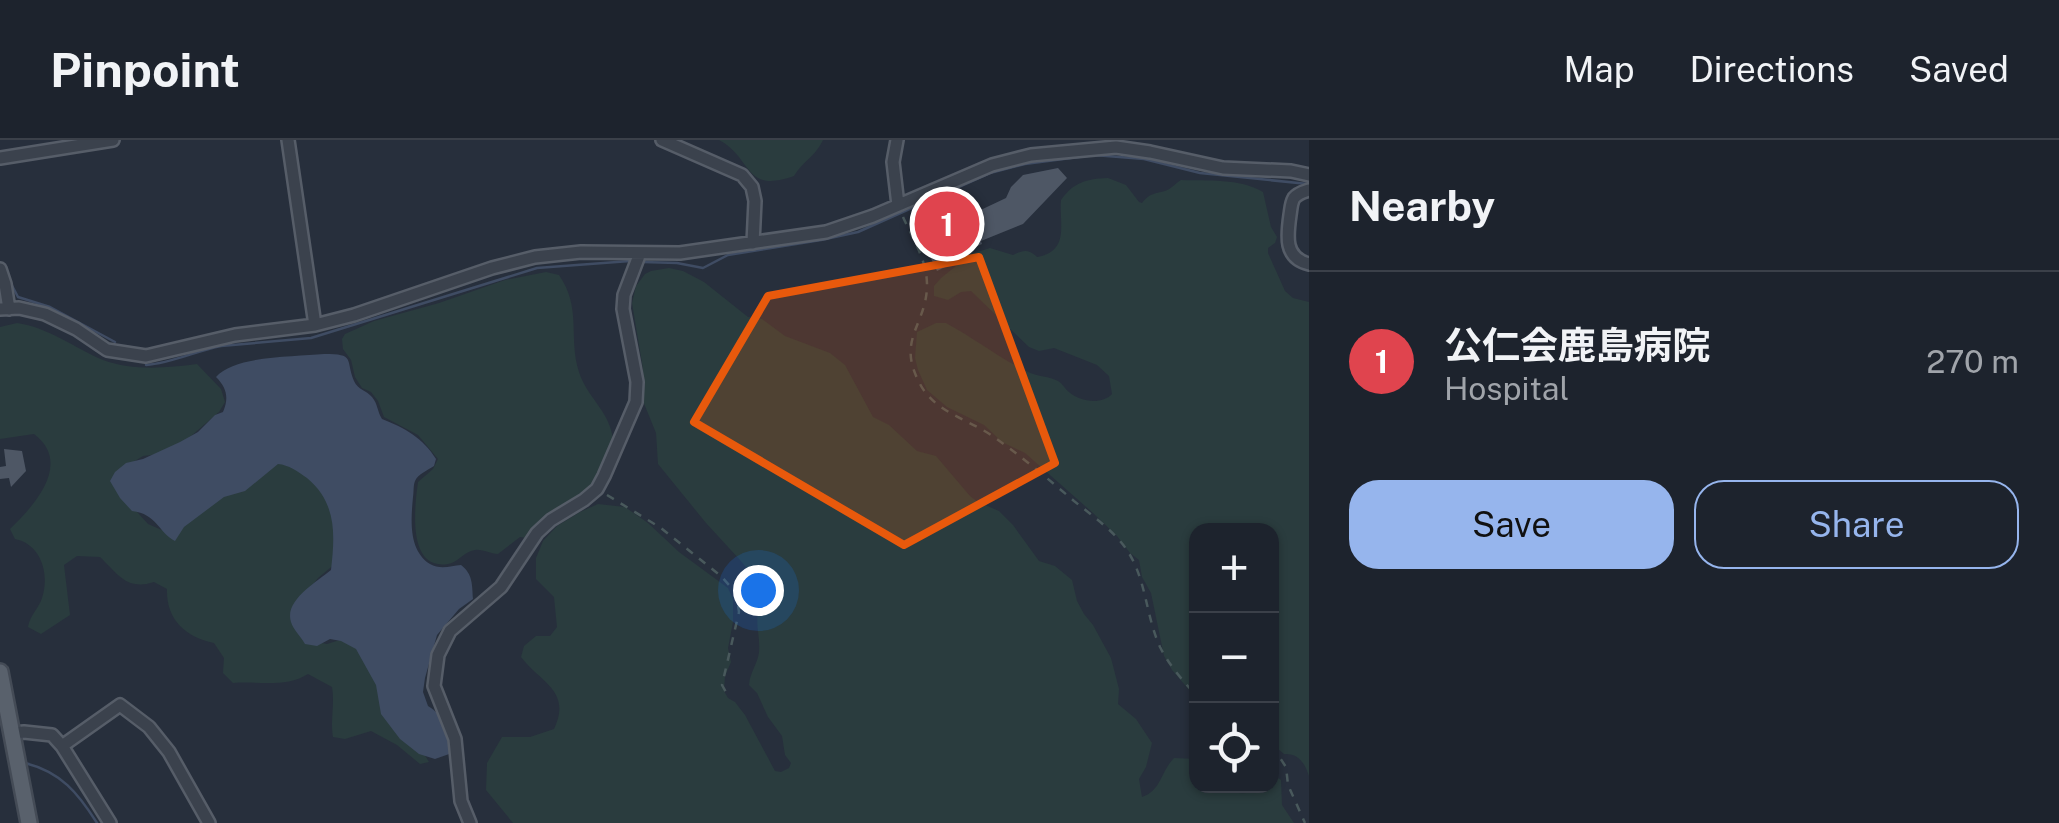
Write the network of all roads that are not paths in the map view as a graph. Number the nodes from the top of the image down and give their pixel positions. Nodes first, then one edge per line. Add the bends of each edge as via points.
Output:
1 (113, 140) edge
2 (288, 140) edge
3 (662, 140) edge
4 (897, 140) edge
5 (1151, 146) edge
6 (0, 158) edge
7 (1309, 174) edge
8 (1309, 190) edge
9 (900, 210) junction
10 (753, 244) junction
11 (638, 259) junction
12 (1309, 264) edge
13 (1, 272) edge
14 (5, 309) edge
15 (315, 325) junction
16 (0, 672) edge
17 (12, 734) junction
18 (62, 746) junction
19 (29, 823) edge
20 (110, 823) edge
21 (209, 823) edge
22 (470, 823) edge

1 - 6 street
2 - 15 street
3 - 10 street via 742,175 756,201
4 - 9 street
5 - 7 street via 1223,168
5 - 9 street via 1013,158
8 - 12 street via 1292,203 1287,237 1293,255
9 - 10 street
10 - 11 street
11 - 15 street via 581,252 535,257
11 - 22 street via 623,309 636,402 597,489 537,533 502,587 450,631 438,655 434,686 455,739 461,802
13 - 14 street
14 - 15 street via 36,311 107,350 146,356 235,334
16 - 17 main road
17 - 18 street via 52,735
17 - 19 main road
18 - 20 street
18 - 21 street via 120,705 169,752

